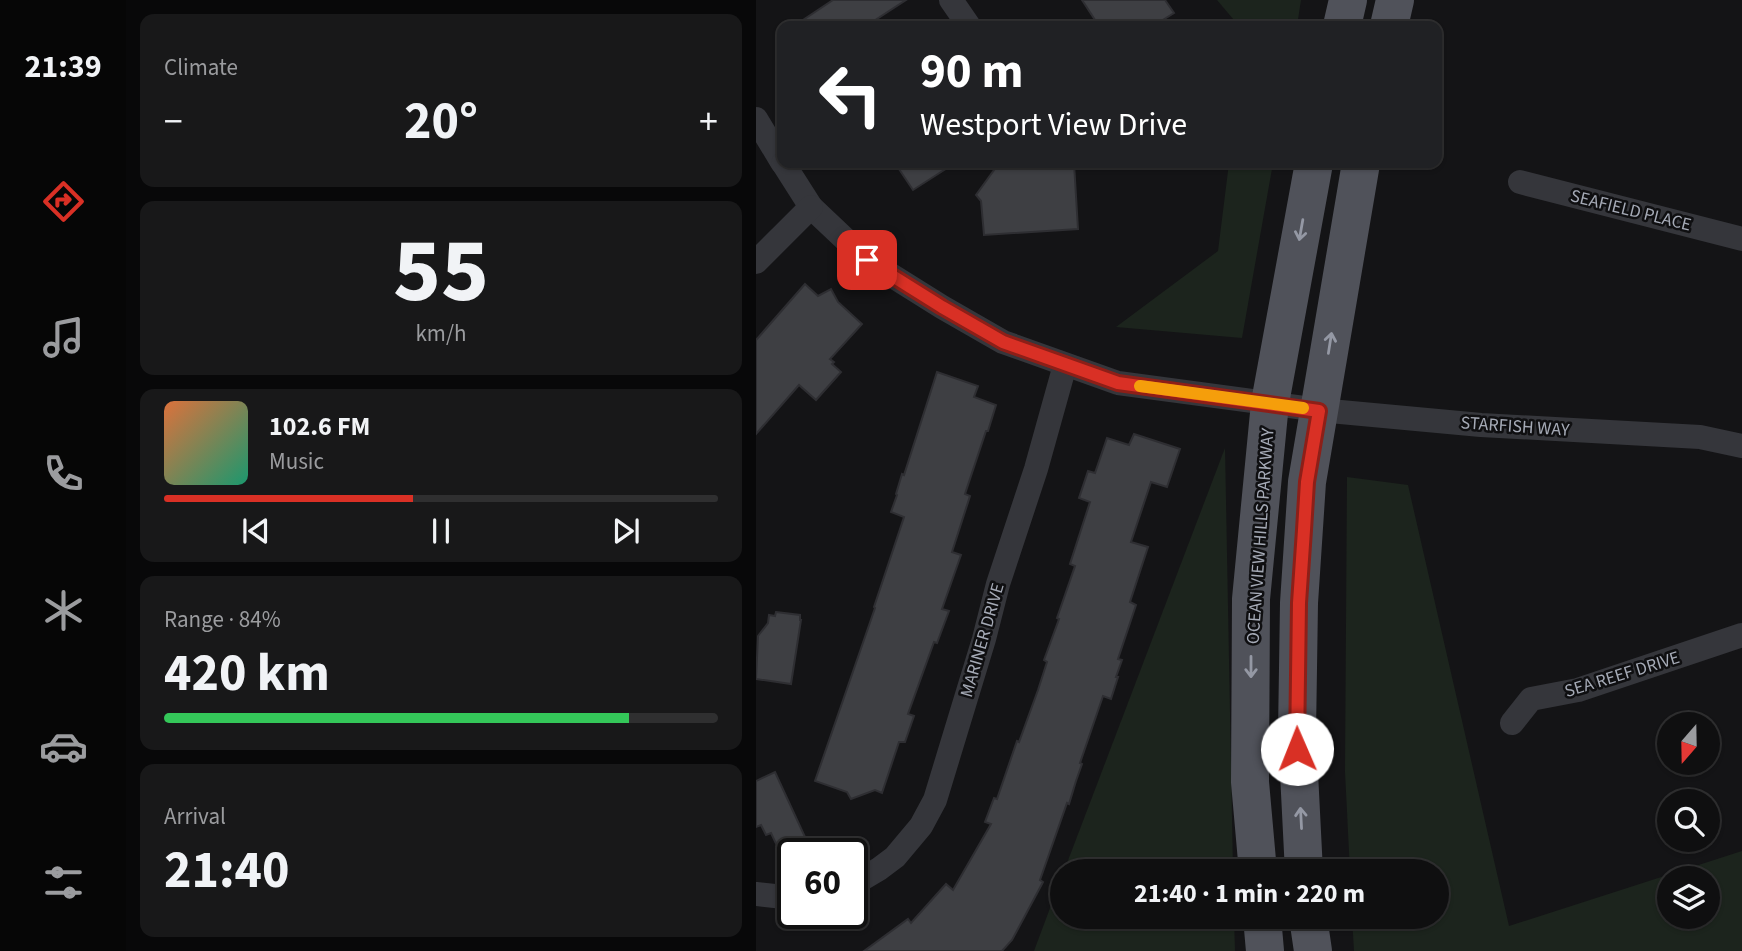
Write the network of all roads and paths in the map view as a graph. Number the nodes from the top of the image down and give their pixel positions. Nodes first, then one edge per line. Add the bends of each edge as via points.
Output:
1 (951, 0) edge
2 (1348, 0) edge
3 (1395, 0) edge
4 (966, 21) edge
5 (1343, 21) edge
6 (1390, 21) edge
7 (756, 119) edge
8 (777, 152) edge
9 (787, 168) edge
10 (1314, 168) edge
11 (1360, 168) edge
12 (1520, 182) dead end
13 (811, 207) junction
14 (1742, 239) edge
15 (756, 262) edge
16 (1065, 365) junction
17 (1292, 407) junction
18 (1742, 446) edge
19 (1742, 635) edge
20 (1512, 723) dead end
21 (1257, 859) edge
22 (1303, 859) edge
23 (868, 876) edge
24 (756, 894) edge
25 (777, 896) edge
26 (1263, 929) edge
27 (1310, 929) edge
28 (1265, 951) edge
29 (1313, 951) edge

1 - 4 street
2 - 5 main road
3 - 6 main road
7 - 8 street, STARFISH WAY
9 - 13 street, STARFISH WAY
10 -> 17 main road, OCEAN VIEW HILLS PARKWAY
17 -> 11 main road, OCEAN VIEW HILLS PARKWAY
12 - 14 street, SEAFIELD PLACE
13 - 15 street
13 - 16 street, STARFISH WAY via 867,260 942,307 1003,342
16 - 17 street, STARFISH WAY via 1118,383
16 - 23 street, MARINER DRIVE via 935,800 922,826 895,857
17 - 18 street, STARFISH WAY via 1481,425 1700,436
17 -> 21 main road, OCEAN VIEW HILLS PARKWAY via 1251,599 1250,782
22 -> 17 main road, OCEAN VIEW HILLS PARKWAY via 1297,733 1307,482
19 - 20 street, SEA REEF DRIVE via 1578,690 1531,699
24 - 25 street
26 - 28 main road
27 - 29 main road

